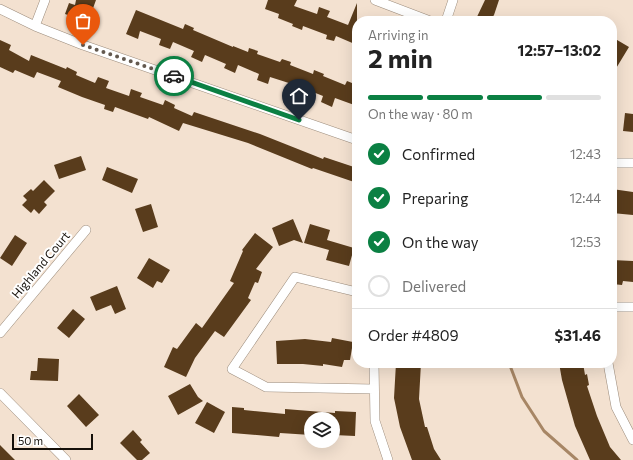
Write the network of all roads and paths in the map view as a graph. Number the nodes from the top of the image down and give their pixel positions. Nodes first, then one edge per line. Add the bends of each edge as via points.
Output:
1 (45, 0) edge
2 (375, 0) edge
3 (453, 0) edge
4 (0, 9) edge
5 (417, 16) edge
6 (448, 16) edge
7 (35, 26) junction
8 (352, 138) edge
9 (617, 163) edge
10 (633, 163) edge
11 (86, 230) dead end
12 (352, 291) edge
13 (617, 307) edge
14 (633, 307) edge
15 (0, 333) edge
16 (374, 368) edge
17 (609, 368) edge
18 (374, 389) junction
19 (0, 393) edge
20 (633, 440) edge
21 (66, 460) edge
22 (388, 460) edge

1 - 7 street
2 - 5 street
3 - 6 street
4 - 7 street
7 - 8 street
9 - 10 street
11 - 15 street, Highland Court
12 - 18 street via 295,277 232,369 266,387
13 - 14 street
16 - 18 street
17 - 20 street via 616,407
18 - 22 street via 375,421
19 - 21 street

